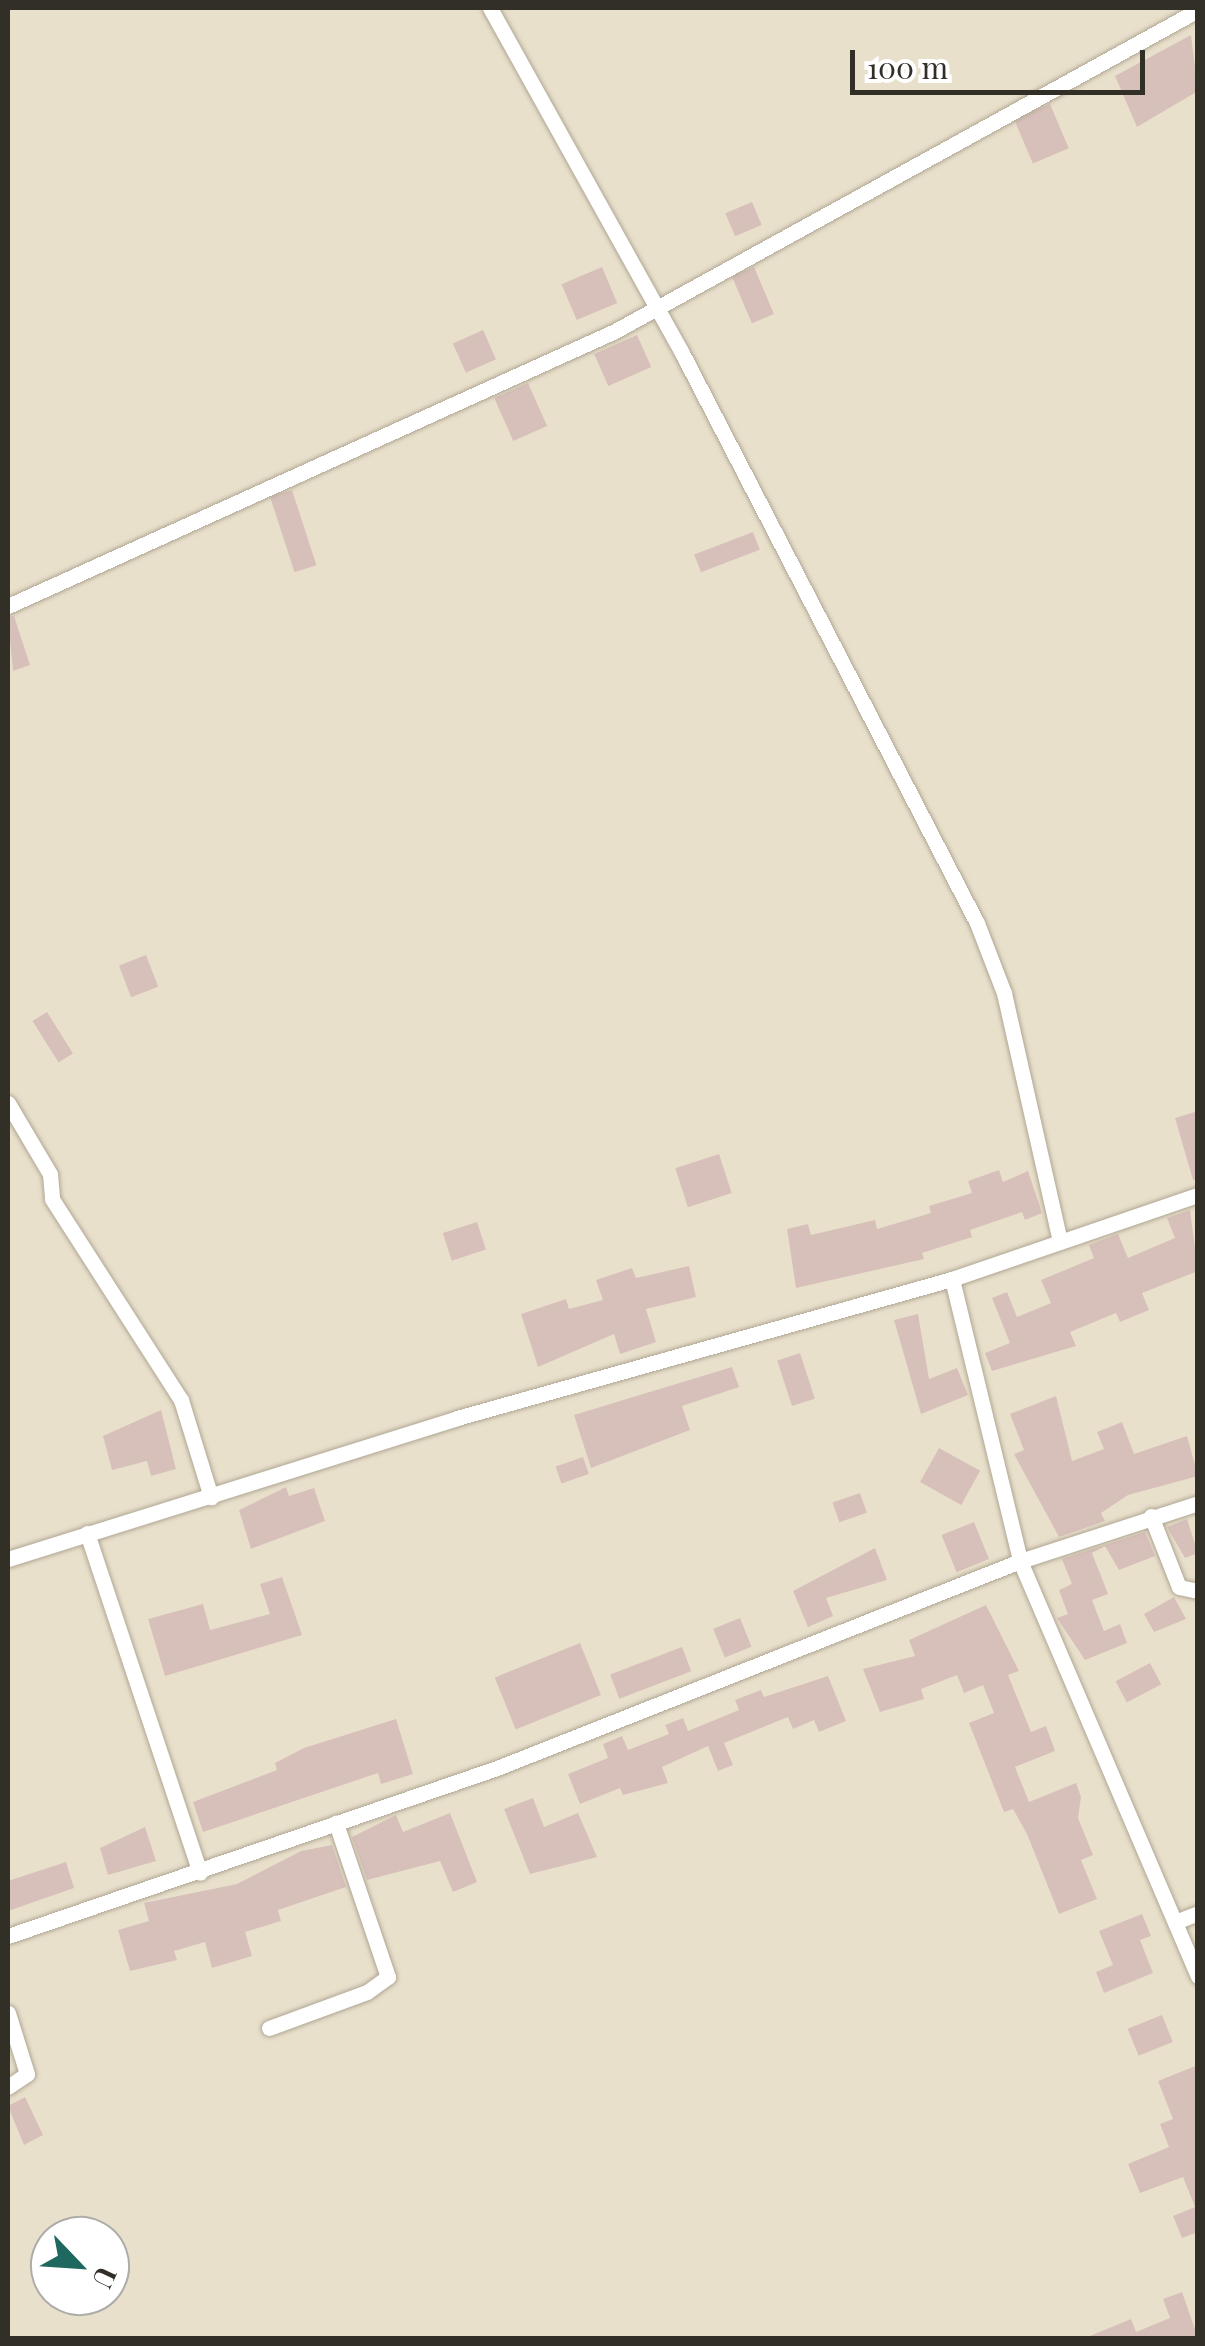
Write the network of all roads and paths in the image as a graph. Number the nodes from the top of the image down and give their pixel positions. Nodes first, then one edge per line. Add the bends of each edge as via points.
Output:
1 (490, 8) edge
2 (1198, 10) edge
3 (658, 310) junction
4 (8, 606) edge
5 (8, 1103) edge
6 (1198, 1195) edge
7 (1060, 1238) junction
8 (952, 1280) junction
9 (211, 1498) junction
10 (1198, 1503) edge
11 (1151, 1516) junction
12 (87, 1533) junction
13 (8, 1558) edge
14 (1020, 1561) junction
15 (1198, 1590) edge
16 (336, 1823) junction
17 (200, 1873) junction
18 (1198, 1913) edge
19 (1174, 1922) junction
20 (8, 1936) edge
21 (1196, 1970) edge
22 (8, 2013) edge
23 (269, 2028) dead end
24 (8, 2087) edge

1 - 3 street
2 - 3 street
3 - 4 street
3 - 7 street via 988,948
5 - 9 street via 50,1174 52,1199 180,1400
6 - 7 street
7 - 8 street
8 - 9 street via 457,1418
8 - 14 street
9 - 12 street
10 - 11 street
11 - 14 street
11 - 15 street via 1179,1587
12 - 13 street
12 - 17 street
14 - 16 street via 661,1706
14 - 19 street
16 - 17 street
16 - 23 street via 388,1977 367,1992
17 - 20 street
18 - 19 street
19 - 21 street
22 - 24 street via 27,2074

